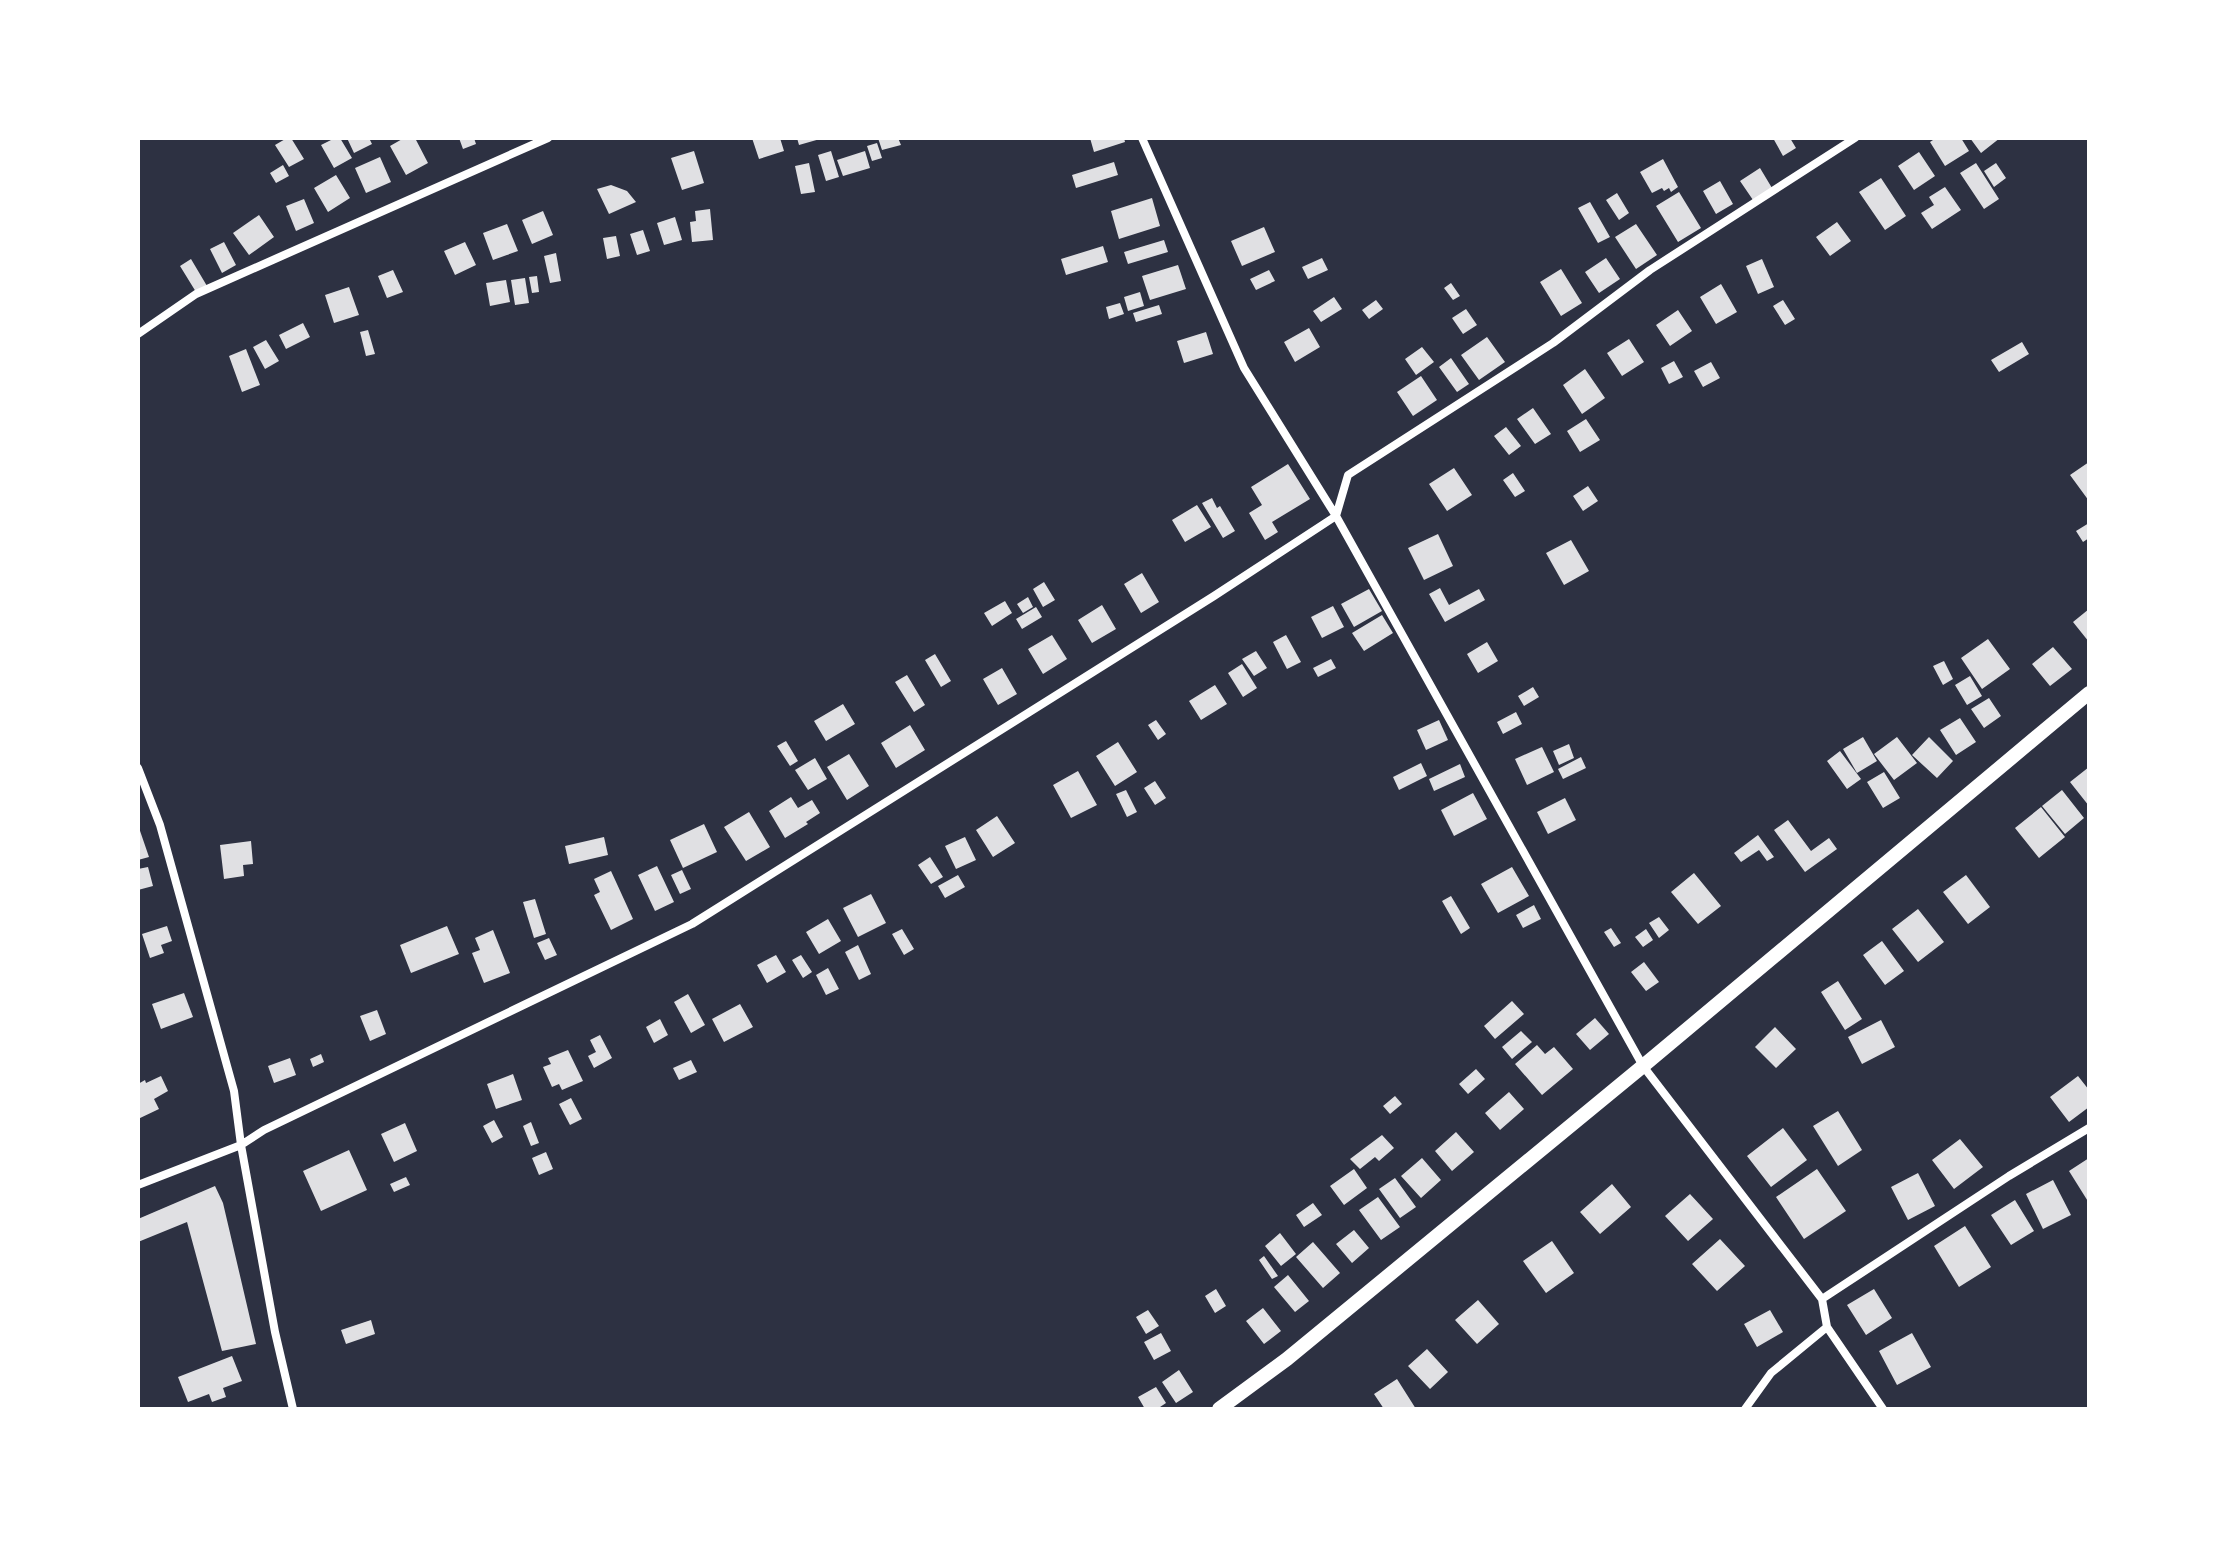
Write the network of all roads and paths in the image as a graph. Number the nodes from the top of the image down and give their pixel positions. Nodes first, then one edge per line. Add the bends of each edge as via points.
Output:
1 (548, 138) edge
2 (1142, 138) edge
3 (1855, 138) edge
4 (138, 334) edge
5 (1336, 516) junction
6 (2089, 693) edge
7 (138, 768) edge
8 (1643, 1066) junction
9 (2089, 1128) edge
10 (241, 1145) junction
11 (138, 1185) edge
12 (1822, 1299) junction
13 (1827, 1327) junction
14 (293, 1409) edge
15 (1219, 1409) edge
16 (1745, 1409) edge
17 (1883, 1409) edge

1 - 4 street via 196,294
2 - 5 street via 1244,368
3 - 5 street via 1348,475
5 - 8 street
5 - 10 street via 692,924
6 - 8 main road
7 - 10 street via 160,825 230,1076
8 - 12 street
8 - 15 main road
9 - 12 street
10 - 11 street
10 - 14 street
12 - 13 street
13 - 16 street via 1771,1373
13 - 17 street

